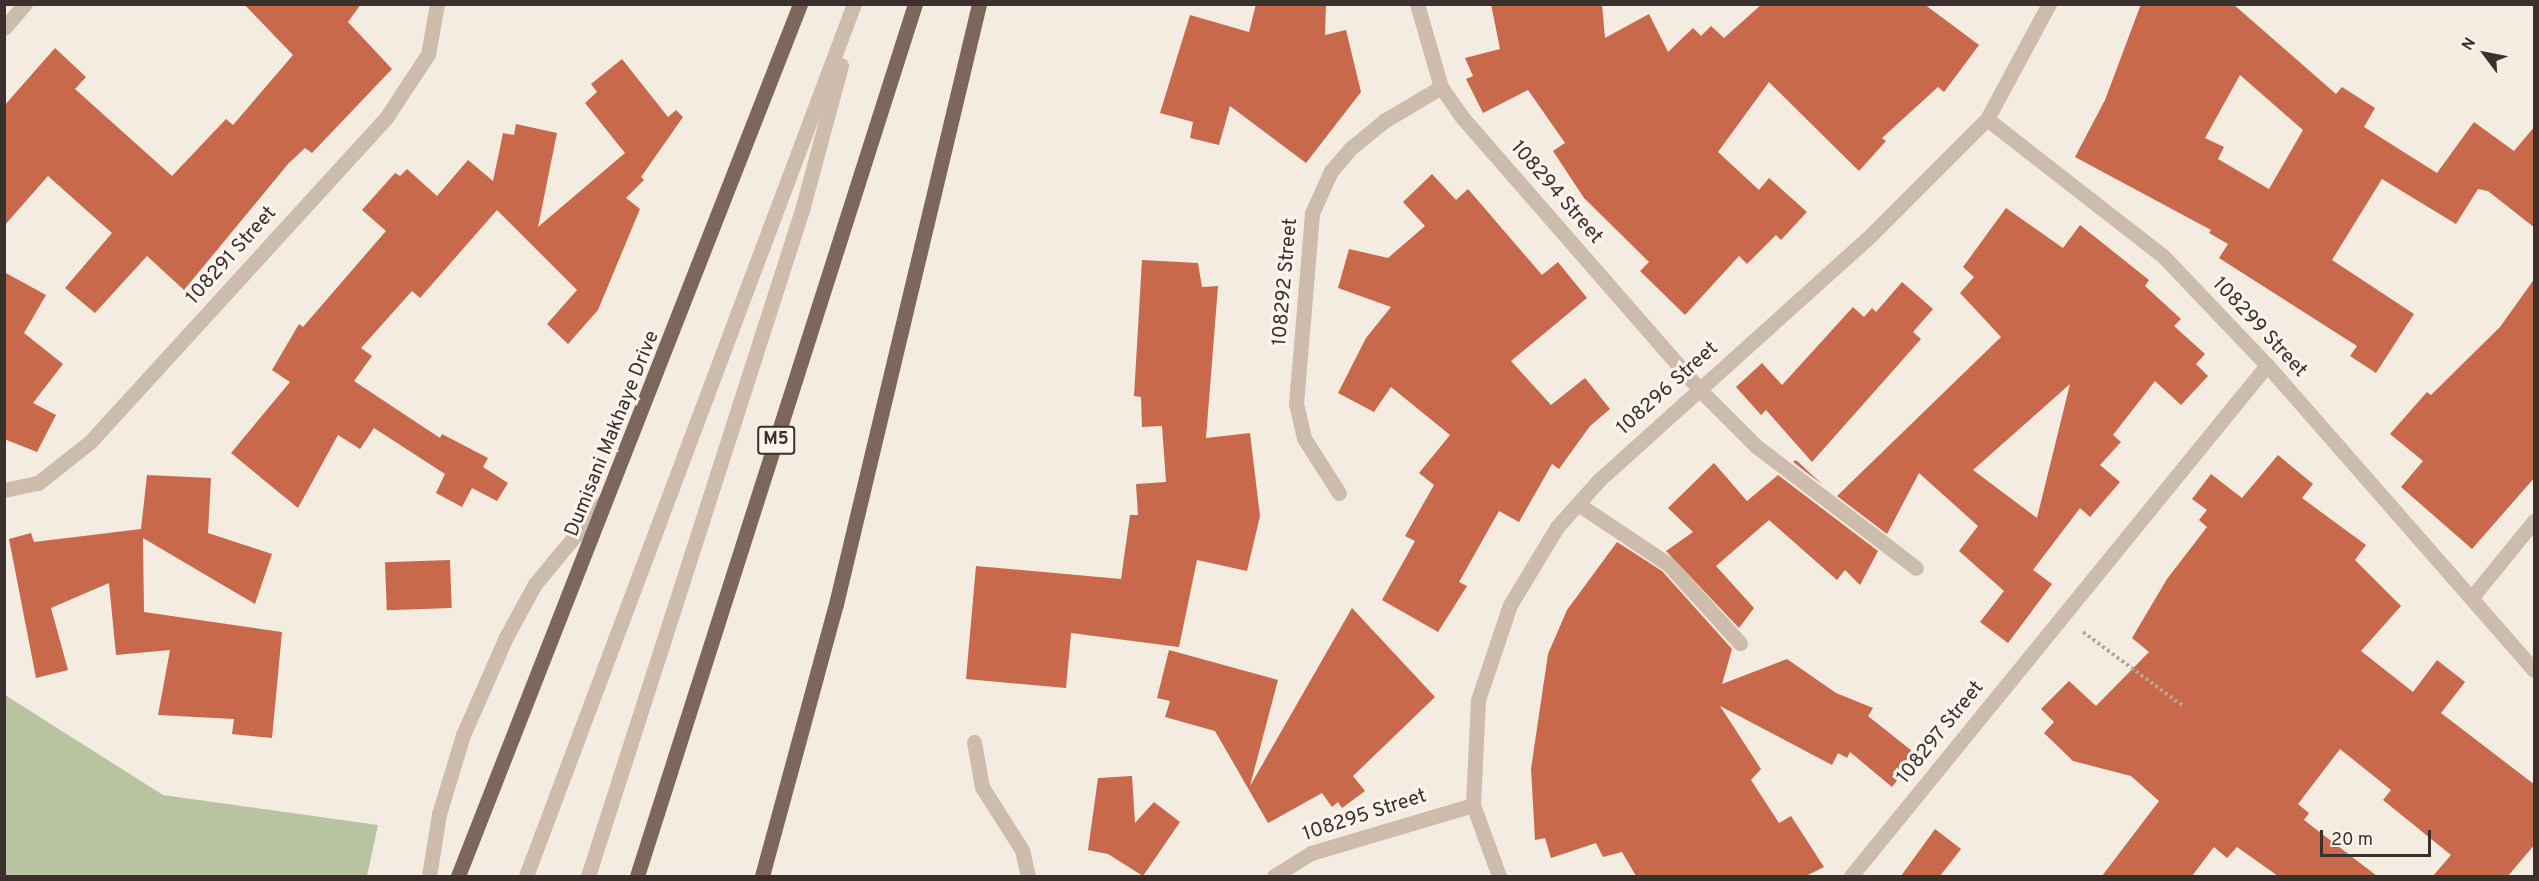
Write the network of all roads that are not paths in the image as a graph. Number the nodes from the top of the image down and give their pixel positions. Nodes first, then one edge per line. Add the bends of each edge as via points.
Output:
1 (25, 4) edge
2 (437, 4) edge
3 (800, 4) edge
4 (856, 4) edge
5 (915, 4) edge
6 (979, 4) edge
7 (1417, 4) edge
8 (2049, 4) edge
9 (4, 28) edge
10 (1441, 87) junction
11 (1987, 119) junction
12 (2267, 365) junction
13 (1699, 389) junction
14 (615, 488) junction
15 (4, 490) edge
16 (1339, 493) dead end
17 (1578, 504) junction
18 (2535, 521) edge
19 (1916, 568) dead end
20 (2472, 597) junction
21 (1740, 643) dead end
22 (2535, 670) edge
23 (974, 742) dead end
24 (1473, 805) junction
25 (429, 876) edge
26 (458, 876) edge
27 (526, 876) edge
28 (588, 876) edge
29 (637, 876) edge
30 (762, 876) edge
31 (1028, 876) edge
32 (1275, 876) edge
33 (1500, 876) edge
34 (1851, 876) edge

1 - 9 street
2 - 15 street, 108291 Street via 428,54 386,118 90,442 38,483
3 - 14 main road, Dumisani Makhaye Drive
4 - 27 street
4 - 28 street via 802,210
5 - 29 main road, M5
6 - 30 main road via 836,604
7 - 10 street, 108294 Street
8 - 11 street, 108296 Street
10 - 13 street, 108294 Street
10 - 16 street, 108292 Street via 1384,121 1352,148 1331,171 1312,213 1296,404 1304,438
11 - 12 street, 108299 Street via 2164,257
11 - 13 street, 108296 Street via 1867,239
12 - 20 street, 108299 Street
12 - 34 street, 108297 Street
13 - 17 street, 108296 Street
13 - 19 street, 108294 Street via 1756,446
14 - 25 street via 535,584 506,637 463,735 439,814
14 - 26 main road, Dumisani Makhaye Drive
17 - 21 street via 1668,564
17 - 24 street, 108296 Street via 1557,527 1510,605 1478,700
18 - 20 street
20 - 22 street, 108299 Street
23 - 31 street via 982,787 1022,850
24 - 32 street, 108295 Street via 1311,853
24 - 33 street, 108296 Street

